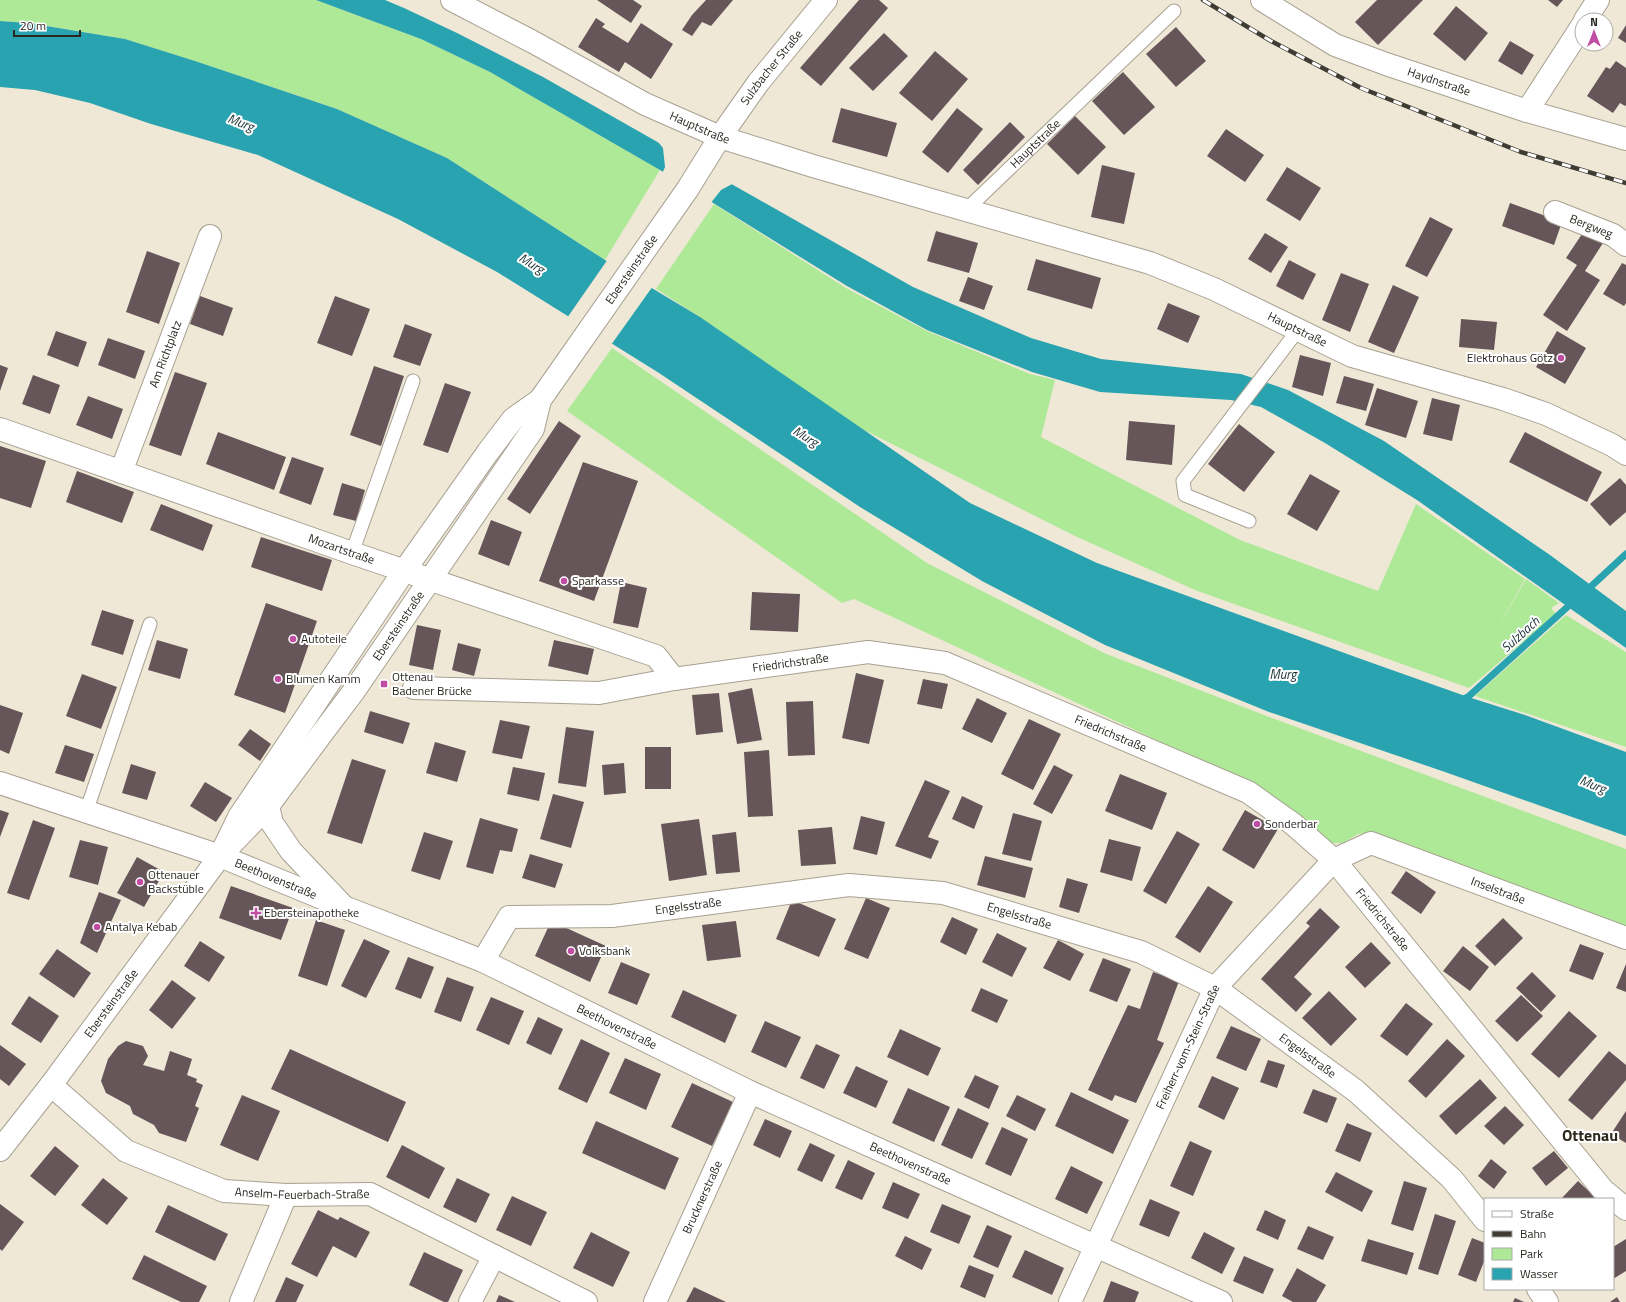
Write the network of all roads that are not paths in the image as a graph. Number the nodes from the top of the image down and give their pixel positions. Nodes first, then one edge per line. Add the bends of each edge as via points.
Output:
1 (452, 0) edge
2 (826, 0) edge
3 (1262, 0) edge
4 (1598, 0) edge
5 (1174, 11) dead end
6 (1591, 12) edge
7 (1574, 39) edge
8 (1528, 112) junction
9 (720, 136) junction
10 (1626, 139) edge
11 (966, 210) junction
12 (1555, 212) dead end
13 (210, 236) dead end
14 (1626, 245) edge
15 (1298, 330) junction
16 (413, 381) dead end
17 (540, 400) junction
18 (0, 429) edge
19 (1626, 454) edge
20 (121, 472) junction
21 (1249, 521) dead end
22 (352, 553) junction
23 (404, 571) junction
24 (430, 579) junction
25 (150, 624) dead end
26 (674, 679) junction
27 (414, 688) dead end
28 (0, 783) edge
29 (268, 806) junction
30 (86, 812) junction
31 (1371, 843) joint
32 (220, 856) junction
33 (1334, 860) junction
34 (344, 907) junction
35 (1626, 938) edge
36 (483, 961) junction
37 (1215, 988) junction
38 (51, 1085) junction
39 (750, 1092) junction
40 (0, 1150) edge
41 (286, 1195) junction
42 (1613, 1198) edge
43 (1614, 1199) edge
44 (1626, 1209) edge
45 (1484, 1219) edge
46 (1096, 1246) junction
47 (494, 1256) junction
48 (1539, 1290) edge
49 (241, 1302) edge
50 (470, 1302) edge
51 (586, 1302) edge
52 (655, 1302) edge
53 (1070, 1302) edge
54 (1221, 1302) edge
55 (1547, 1302) edge

1 - 9 street, Hauptstraße via 645,104
2 - 9 street, Sulzbacher Straße via 758,83
3 - 8 street, Haydnstraße via 1335,45
4 - 6 street
5 - 11 lane, Hauptstraße
7 - 8 street
8 - 10 street, Haydnstraße
9 - 11 street, Hauptstraße
9 - 17 street, Ebersteinstraße via 687,190
11 - 15 street, Hauptstraße via 1150,263 1214,289
12 - 14 street, Bergweg via 1613,235
13 - 20 street, Am Richtplatz
15 - 19 street, Hauptstraße via 1352,356 1503,398 1546,414
15 - 21 lane via 1183,481 1185,495
16 - 22 lane
17 - 23 street, Ebersteinstraße via 513,419
17 - 24 street, Ebersteinstraße via 533,430
18 - 20 street, Mozartstraße
20 - 22 street, Mozartstraße
22 - 23 street, Mozartstraße
23 - 24 street, Mozartstraße
23 - 32 street, Ebersteinstraße via 239,818
24 - 26 street, Mozartstraße via 656,656
24 - 29 street, Ebersteinstraße via 354,691
25 - 30 lane
26 - 27 street, Friedrichstraße via 599,693
26 - 33 street, Friedrichstraße via 868,652 945,663 1248,792 1293,824
28 - 30 street, Beethovenstraße
29 - 32 street, Ebersteinstraße
29 - 34 street via 272,823 291,851
30 - 32 street, Beethovenstraße
31 - 33 street, Freiherr-vom-Stein-Straße
31 - 35 street, Inselstraße
32 - 34 street, Beethovenstraße
32 - 38 street, Ebersteinstraße
33 - 37 street, Freiherr-vom-Stein-Straße
33 - 42 street, Friedrichstraße via 1603,1190
34 - 36 street, Beethovenstraße
36 - 37 street, Engelsstraße via 509,917 612,916 849,885 943,893 1141,952
36 - 39 street, Beethovenstraße
37 - 45 street, Engelsstraße via 1356,1091 1452,1179
37 - 46 street, Freiherr-vom-Stein-Straße
38 - 40 street, Ebersteinstraße
38 - 41 street, Anselm-Feuerbach-Straße via 126,1151 224,1191
39 - 46 street, Beethovenstraße
39 - 52 street, Brucknerstraße
41 - 47 street, Anselm-Feuerbach-Straße via 370,1194
41 - 49 street
43 - 44 street, Friedrichstraße
46 - 53 street, Freiherr-vom-Stein-Straße
46 - 54 street, Beethovenstraße
47 - 50 street
47 - 51 street, Anselm-Feuerbach-Straße
48 - 55 street

